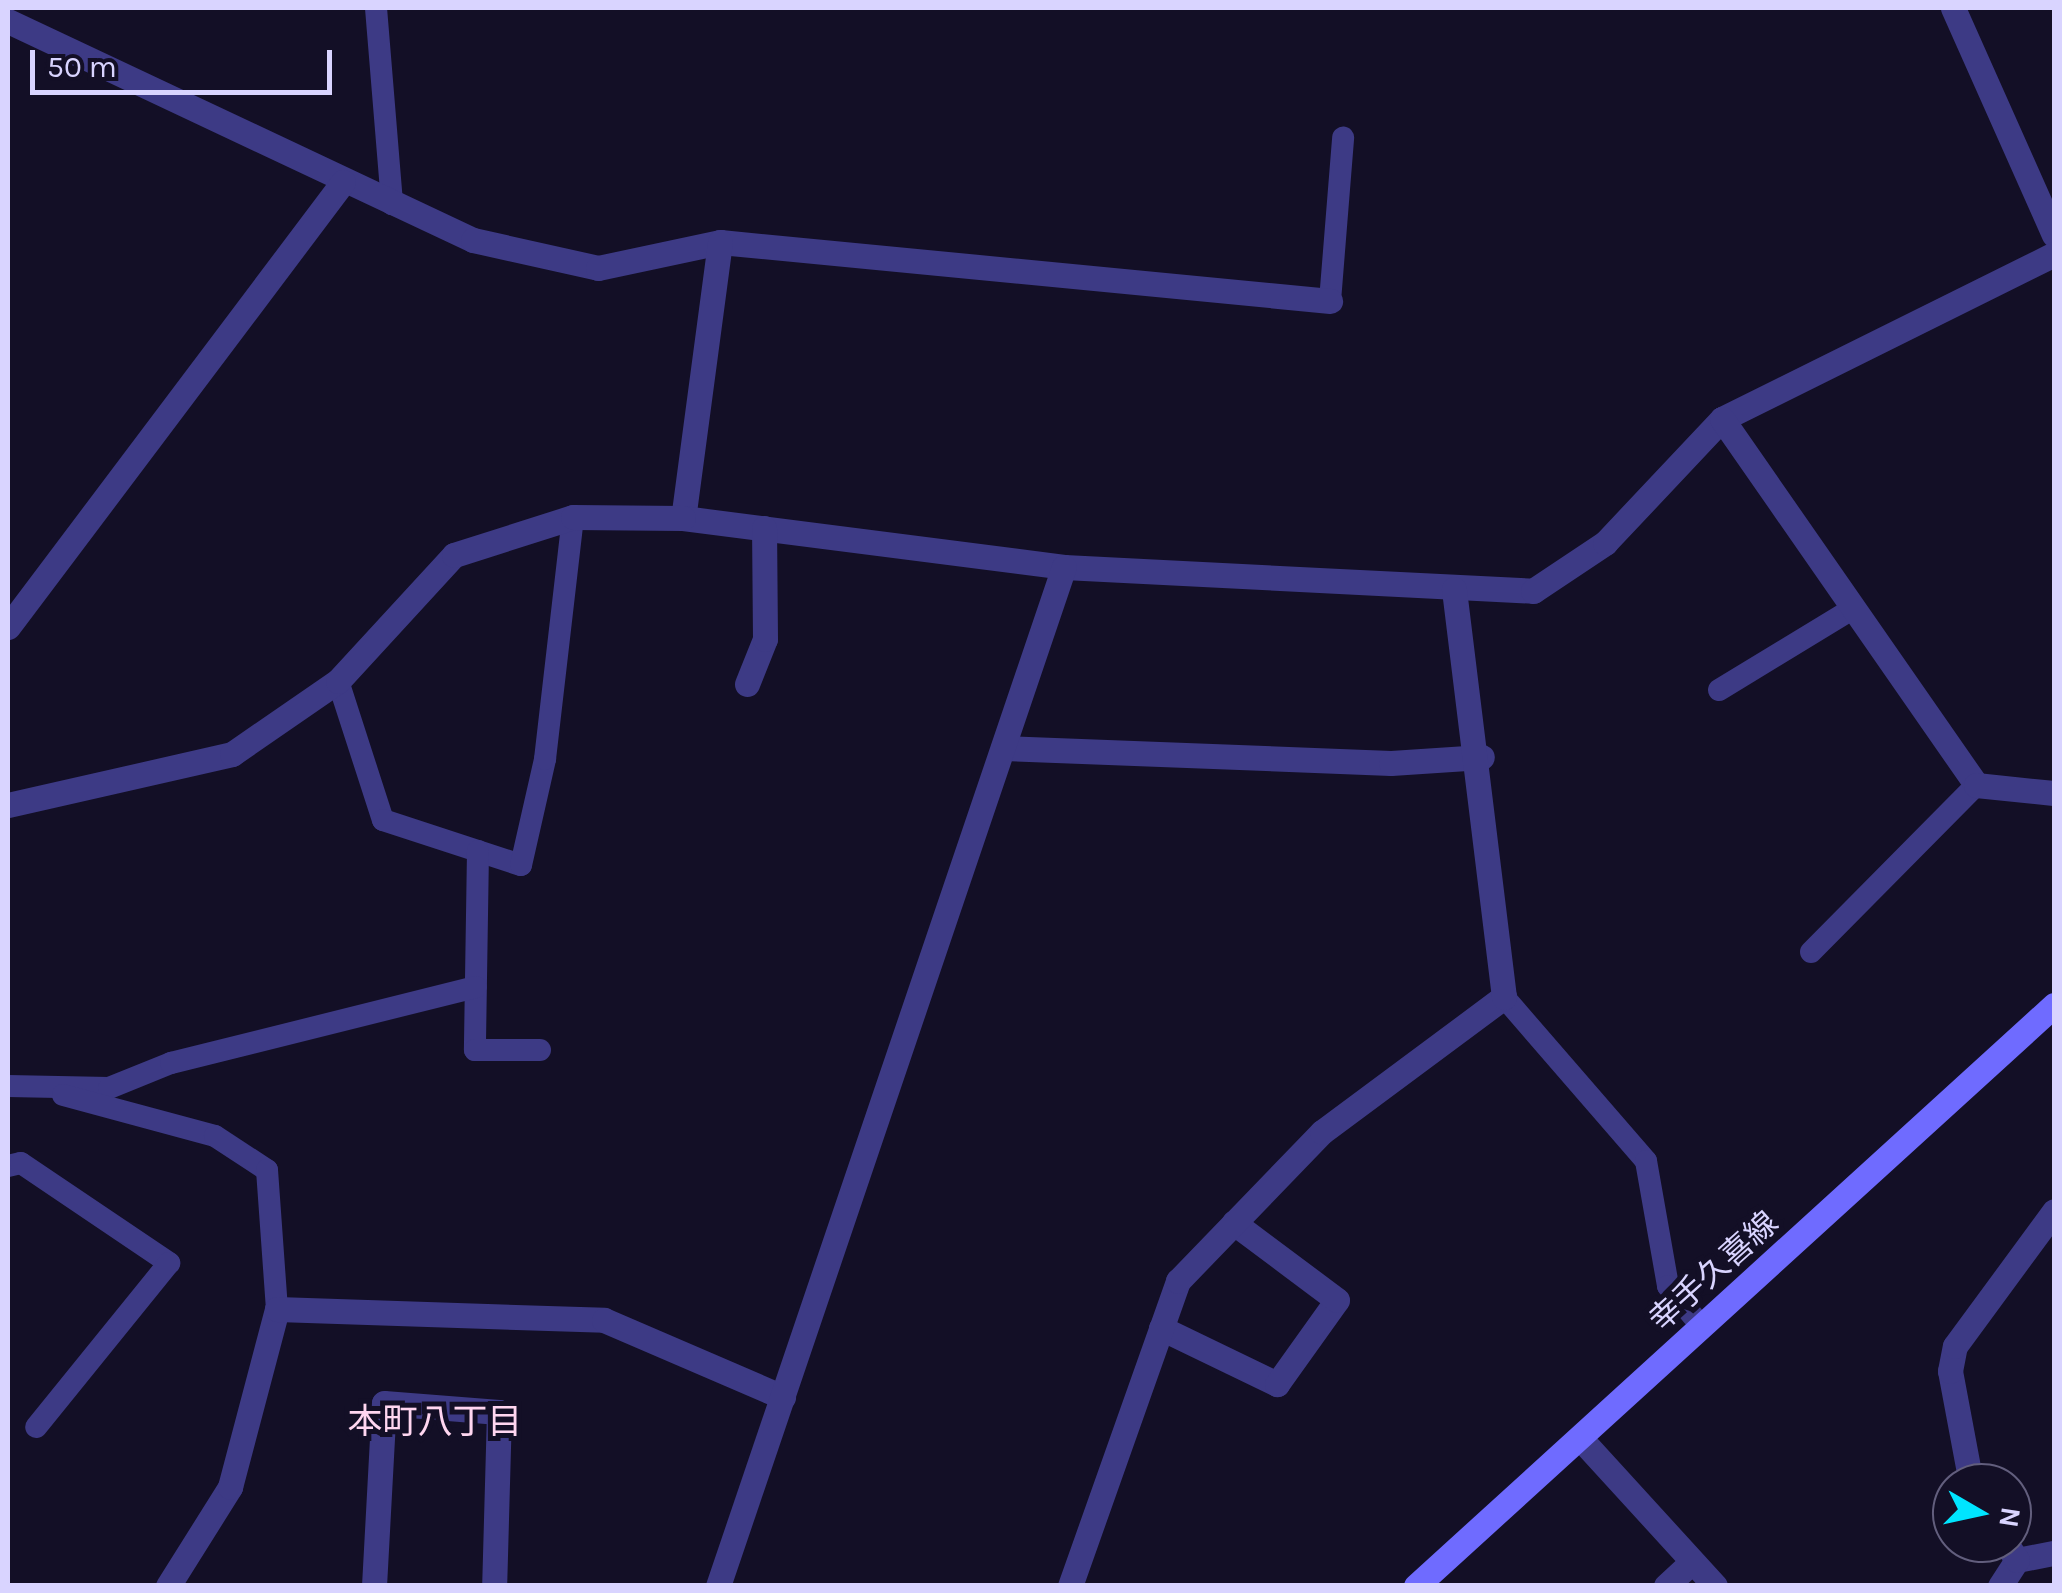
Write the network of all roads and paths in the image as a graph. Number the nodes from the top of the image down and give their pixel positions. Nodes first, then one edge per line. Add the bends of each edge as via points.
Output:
1 (376, 8) edge
2 (1954, 8) edge
3 (8, 21) edge
4 (1343, 138) dead end
5 (343, 182) junction
6 (392, 204) junction
7 (2054, 235) edge
8 (720, 242) junction
9 (2054, 254) edge
10 (1330, 301) joint
11 (1722, 419) junction
12 (573, 516) junction
13 (683, 518) junction
14 (764, 528) junction
15 (1064, 567) junction
16 (1454, 590) junction
17 (1854, 608) junction
18 (8, 627) edge
19 (338, 681) junction
20 (747, 684) dead end
21 (1719, 690) dead end
22 (1003, 748) junction
23 (1482, 758) junction
24 (1976, 785) junction
25 (2054, 793) edge
26 (8, 804) edge
27 (478, 851) junction
28 (1812, 952) dead end
29 (476, 987) junction
30 (1504, 997) junction
31 (2054, 1004) edge
32 (540, 1050) dead end
33 (19, 1086) edge
34 (8, 1166) edge
35 (2054, 1211) edge
36 (1234, 1223) junction
37 (277, 1309) junction
38 (1702, 1327) junction
39 (1161, 1328) junction
40 (784, 1396) junction
41 (36, 1427) dead end
42 (1580, 1438) junction
43 (1967, 1463) edge
44 (1692, 1562) junction
45 (168, 1586) edge
46 (374, 1586) edge
47 (494, 1586) edge
48 (718, 1586) edge
49 (1070, 1586) edge
50 (1416, 1586) edge
51 (1666, 1586) edge
52 (1715, 1586) edge

1 - 6 lane
2 - 7 street
3 - 5 street
4 - 10 lane
5 - 6 street
5 - 18 street
6 - 8 street via 472,240 598,268
8 - 10 street
8 - 13 street
9 - 11 street
11 - 16 street via 1605,543 1533,592
11 - 17 street
12 - 13 street
12 - 19 street via 454,555
12 - 27 lane via 545,760 521,865
13 - 14 street
14 - 15 street
14 - 20 street via 765,640
15 - 16 street
15 - 22 street
16 - 23 street
17 - 21 lane
17 - 24 street
19 - 26 street via 232,754
19 - 27 lane via 383,820
22 - 23 street via 1391,764
22 - 40 street
23 - 30 street
24 - 25 street
24 - 28 lane
27 - 29 lane
29 - 32 lane via 475,1050
29 - 33 lane via 171,1062 109,1088
30 - 36 street via 1322,1132
30 - 38 lane via 1646,1161 1668,1286
31 - 38 main road, 幸手久喜線
33 - 37 lane via 214,1136 267,1170
34 - 41 lane via 21,1164 169,1263
35 - 43 street via 1955,1346 1950,1372
36 - 39 street via 1178,1280
36 - 39 street via 1337,1300 1277,1384
37 - 40 street via 604,1320
37 - 45 street via 230,1487
38 - 42 main road, 幸手久喜線
39 - 49 street
40 - 48 street
42 - 44 street
42 - 50 main road, 幸手久喜線
44 - 51 street
44 - 52 street
46 - 47 street via 384,1403 499,1412

